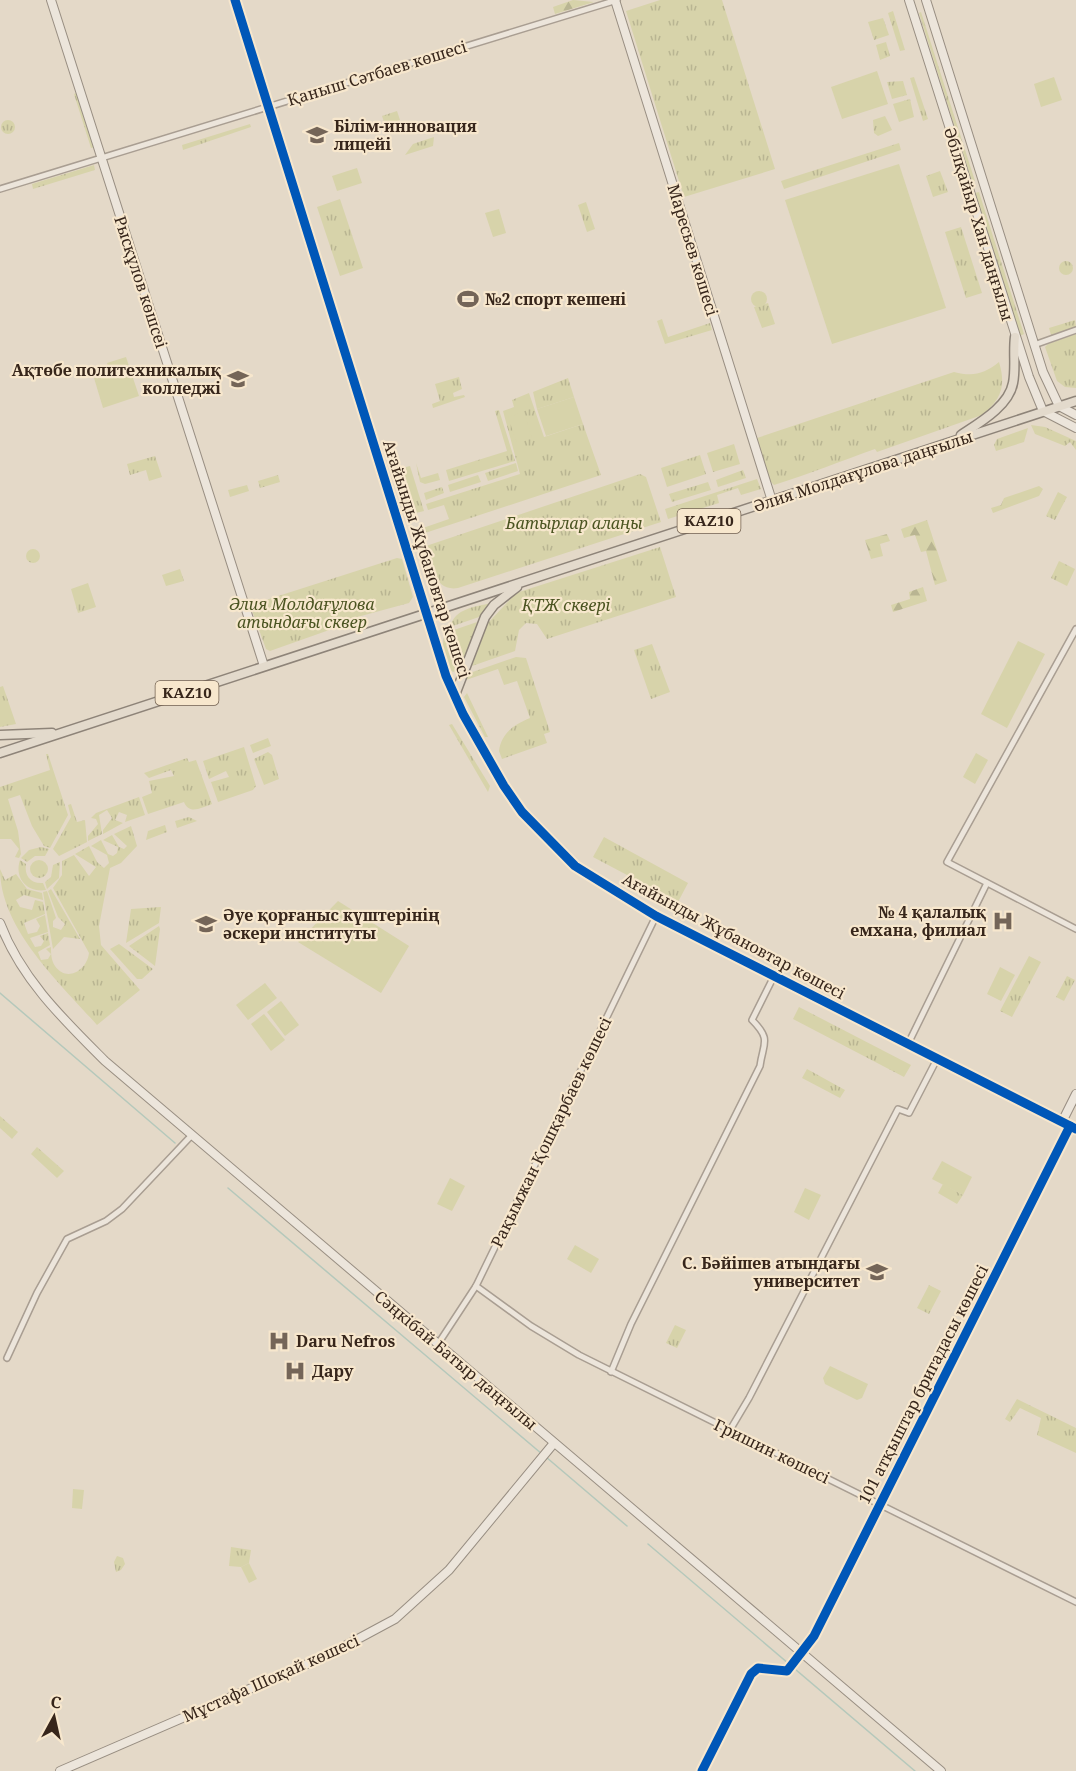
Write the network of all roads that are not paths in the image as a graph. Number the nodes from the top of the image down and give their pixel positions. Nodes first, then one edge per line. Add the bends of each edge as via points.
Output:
1 (51, 0) edge
2 (235, 0) edge
3 (616, 0) edge
4 (924, 0) edge
5 (909, 2) edge
6 (268, 106) junction
7 (102, 156) junction
8 (0, 189) edge
9 (1076, 330) edge
10 (1015, 337) junction
11 (1034, 345) junction
12 (1019, 350) junction
13 (1076, 401) edge
14 (1059, 406) junction
15 (1043, 411) junction
16 (1076, 415) edge
17 (1076, 428) edge
18 (954, 441) junction
19 (772, 501) junction
20 (521, 584) junction
21 (427, 612) junction
22 (1076, 629) edge
23 (264, 666) junction
24 (455, 695) junction
25 (65, 733) junction
26 (0, 735) edge
27 (43, 740) junction
28 (0, 753) edge
29 (0, 760) edge
30 (987, 883) junction
31 (656, 915) junction
32 (0, 923) edge
33 (1076, 929) edge
34 (774, 976) junction
35 (908, 1044) junction
36 (937, 1059) junction
37 (1076, 1094) edge
38 (1069, 1126) edge
39 (191, 1136) junction
40 (476, 1286) junction
41 (438, 1344) junction
42 (7, 1358) dead end
43 (611, 1372) junction
44 (729, 1430) junction
45 (554, 1443) junction
46 (878, 1503) junction
47 (1076, 1602) edge
48 (802, 1654) junction
49 (60, 1771) edge
50 (702, 1771) edge
51 (941, 1771) edge

1 - 7 street, Рысқұлов көшсеі
2 - 6 street, Ағайынды Жұбановтар көшесі
3 - 6 street, Қаныш Сәтбаев көшесі
3 - 19 street, Маресьев көшесі
4 - 5 street
4 - 11 street, Әбілқайыр Хан даңғылы
5 - 10 street, Әбілқайыр Хан даңғылы
6 - 7 street, Қаныш Сәтбаев көшесі
6 - 21 street, Ағайынды Жұбановтар көшесі
7 - 8 street, Қаныш Сәтбаев көшесі
7 - 23 street, Рысқұлов көшсеі
9 - 11 street
10 - 12 street, Әбілқайыр Хан даңғылы
10 - 18 main road via 1010,394
11 - 12 street
11 - 14 street, Әбілқайыр Хан даңғылы
12 - 15 street, Әбілқайыр Хан даңғылы
13 - 14 main road, Әлия Молдағұлова даңғылы / KAZ10
14 - 15 main road, Әлия Молдағұлова даңғылы / KAZ10
14 - 16 street
15 - 17 street
15 - 18 main road, Әлия Молдағұлова даңғылы / KAZ10
18 - 19 main road, Әлия Молдағұлова даңғылы / KAZ10
19 - 20 main road, Әлия Молдағұлова даңғылы / KAZ10
20 - 21 main road, Әлия Молдағұлова даңғылы / KAZ10
20 - 24 main road via 484,617
21 - 23 main road, Әлия Молдағұлова даңғылы / KAZ10
21 - 24 street, Ағайынды Жұбановтар көшесі
22 - 30 street via 947,862
23 - 25 main road, Әлия Молдағұлова даңғылы / KAZ10
24 - 31 street, Ағайынды Жұбановтар көшесі via 494,770 522,812 575,866
25 - 26 main road
25 - 27 main road, Әлия Молдағұлова даңғылы / KAZ10
27 - 28 main road, Әлия Молдағұлова даңғылы / KAZ10
27 - 29 main road
30 - 33 street
30 - 35 street
31 - 34 street, Ағайынды Жұбановтар көшесі
31 - 40 street, Рақымжан Қошқарбаев көшесі
32 - 39 street, Сәңкібай Батыр даңғылы via 9,948 60,1016
34 - 35 street, Ағайынды Жұбановтар көшесі
34 - 43 street via 752,1020 767,1043 760,1066
35 - 36 street, Ағайынды Жұбановтар көшесі
36 - 38 street, Ағайынды Жұбановтар көшесі
36 - 44 street via 909,1113 898,1109
37 - 38 street, 101 атқыштар бригадасы көшесі
38 - 46 street, 101 атқыштар бригадасы көшесі
39 - 41 street, Сәңкібай Батыр даңғылы
39 - 42 street via 122,1209 67,1239
40 - 41 street, Рақымжан Қошқарбаев көшесі
40 - 43 street, Гришин көшесі via 531,1326
41 - 45 street, Сәңкібай Батыр даңғылы
43 - 44 street, Гришин көшесі
44 - 46 street, Гришин көшесі
45 - 48 street, Сәңкібай Батыр даңғылы
45 - 49 street, Мұстафа Шоқай көшесі via 449,1570 395,1619 328,1655
46 - 47 street, Гришин көшесі
46 - 48 street, 101 атқыштар бригадасы көшесі
48 - 50 street via 791,1669 779,1672 758,1668 751,1674
48 - 51 street, Сәңкібай Батыр даңғылы

